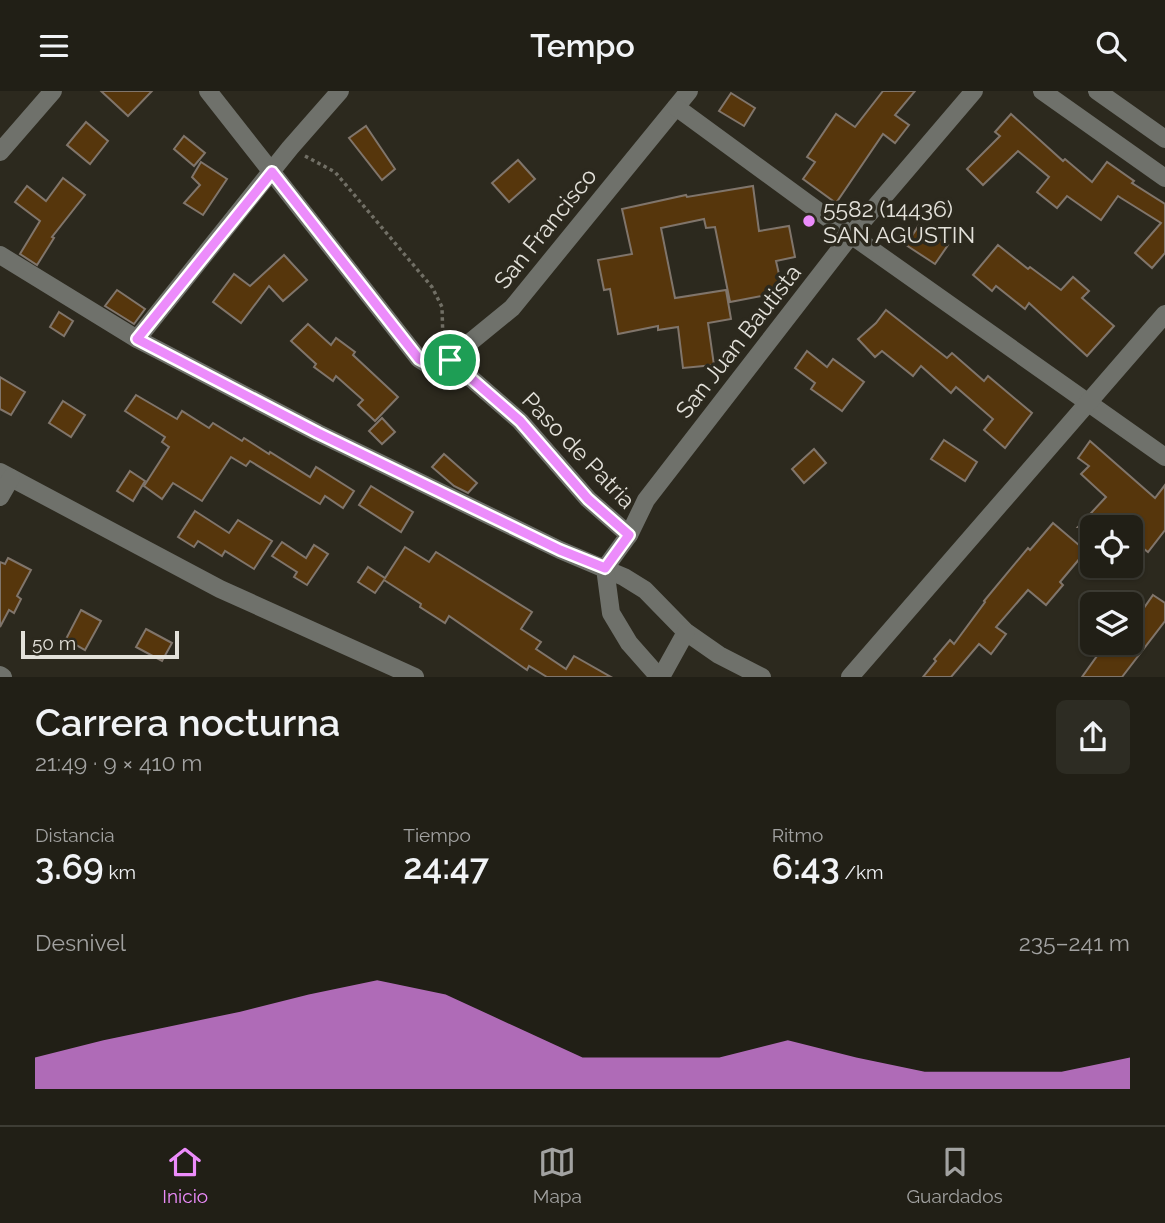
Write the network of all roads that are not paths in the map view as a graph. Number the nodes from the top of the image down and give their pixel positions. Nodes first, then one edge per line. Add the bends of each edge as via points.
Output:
1 (53, 91) edge
2 (208, 91) edge
3 (340, 91) edge
4 (689, 91) edge
5 (974, 91) edge
6 (1042, 91) edge
7 (1097, 91) edge
8 (676, 107) junction
9 (1165, 139) edge
10 (0, 152) edge
11 (272, 172) junction
12 (1165, 178) edge
13 (851, 235) junction
14 (0, 255) edge
15 (1165, 314) edge
16 (137, 339) junction
17 (450, 360) junction
18 (1088, 403) junction
19 (1165, 457) edge
20 (5, 475) edge
21 (0, 498) edge
22 (629, 535) junction
23 (605, 568) junction
24 (686, 632) junction
25 (415, 677) edge
26 (660, 677) edge
27 (762, 677) edge
28 (850, 677) edge

1 - 10 street
2 - 11 street
3 - 11 street
4 - 8 street, San Francisco
5 - 13 street, San Juan Bautista
6 - 12 street
7 - 9 street
8 - 13 street
8 - 17 street, San Francisco via 512,308
11 - 16 street
11 - 17 street via 419,359 430,366
13 - 18 street
13 - 22 street, San Juan Bautista via 646,500
14 - 16 street
15 - 18 street
16 - 23 street via 342,445
17 - 22 street, Paso de Patria via 520,421 588,499
18 - 19 street
18 - 28 street
20 - 21 street
20 - 25 street via 220,589
22 - 23 street, San Juan Bautista
23 - 24 street via 645,590
23 - 26 street via 611,613 629,643
24 - 26 street
24 - 27 street

